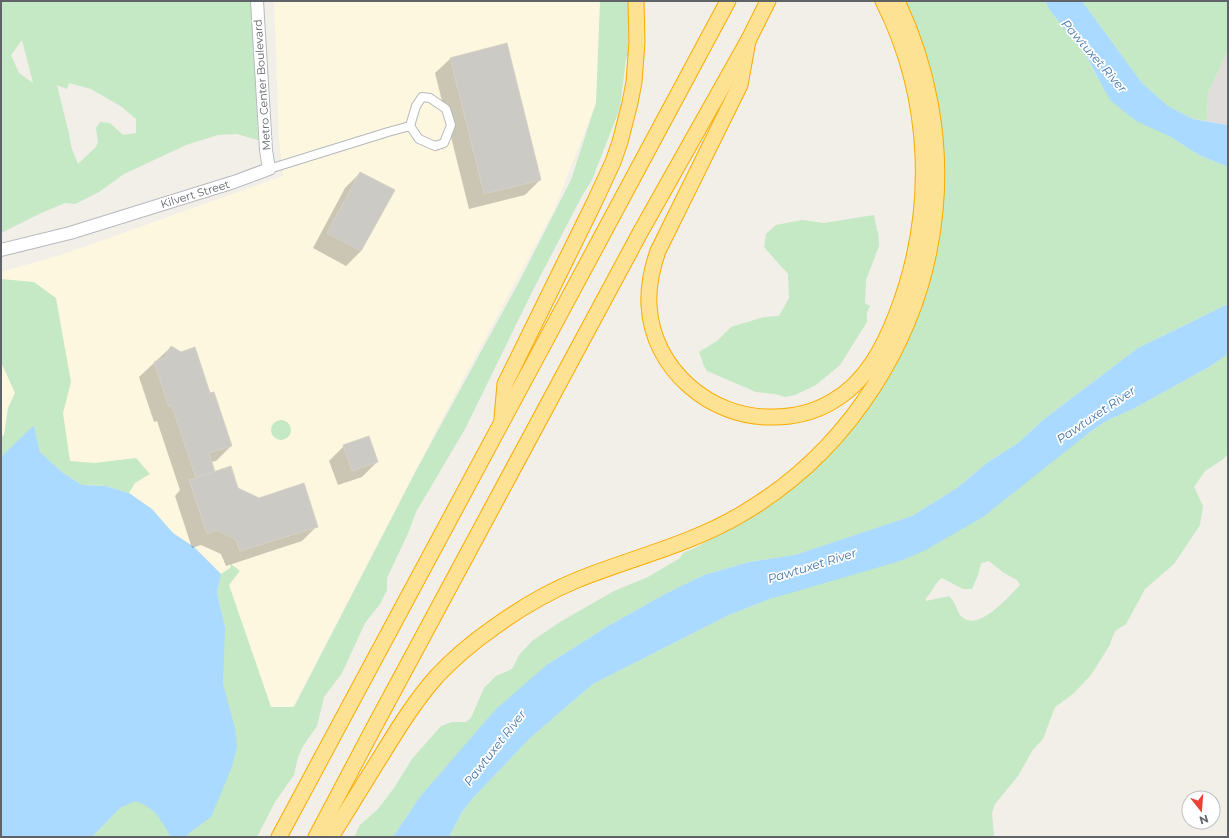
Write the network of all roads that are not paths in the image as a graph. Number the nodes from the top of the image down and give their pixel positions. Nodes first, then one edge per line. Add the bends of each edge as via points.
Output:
1 (257, 1) edge
2 (636, 1) edge
3 (728, 1) edge
4 (768, 1) edge
5 (883, 1) edge
6 (897, 1) edge
7 (748, 41) junction
8 (410, 126) junction
9 (269, 169) junction
10 (1, 250) edge
11 (502, 425) junction
12 (280, 837) edge
13 (316, 837) edge
14 (331, 837) edge

1 - 9 street, Metro Center Boulevard
2 - 11 highway via 637,42 634,82 620,142 594,203 506,384
3 - 11 highway
4 - 7 highway
5 - 7 highway via 904,50 920,123 923,151 922,211 915,254 894,321 865,374 833,401 808,412 781,417 753,417 740,414 716,405 694,391 676,373 662,352 649,307 651,273 658,251 740,85
6 - 14 highway via 910,30 928,89 937,169 935,211 928,257 915,301 896,346 872,390 847,425 817,458 761,503 697,537 563,587 514,613 466,648 437,676 410,710
7 - 13 highway via 641,231
8 - 8 street via 419,139 435,146 444,143 451,125 446,109 430,98 422,97 416,106
8 - 9 street, Kilvert Street
9 - 10 street, Kilvert Street via 70,233
11 - 12 highway

